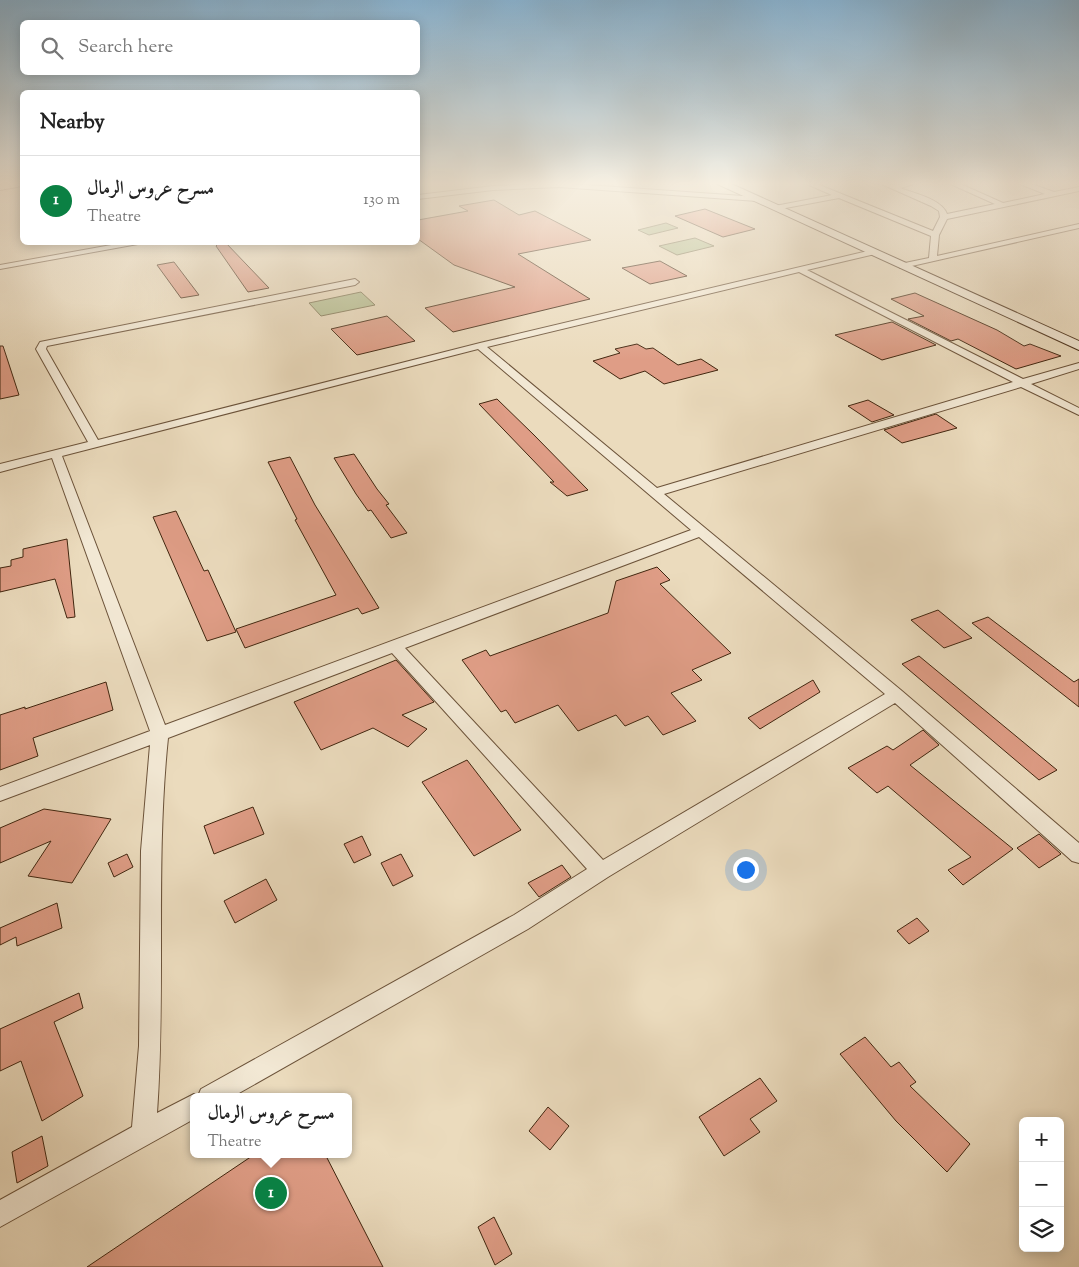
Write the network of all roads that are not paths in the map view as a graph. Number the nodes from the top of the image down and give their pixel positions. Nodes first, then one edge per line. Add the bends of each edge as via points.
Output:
1 (849, 241) edge
2 (935, 241) edge
3 (1014, 241) edge
4 (119, 245) edge
5 (872, 252) junction
6 (933, 260) junction
7 (0, 266) edge
8 (903, 266) junction
9 (799, 270) junction
10 (356, 282) dead end
11 (480, 346) junction
12 (1079, 346) edge
13 (1079, 366) edge
14 (1021, 382) junction
15 (1079, 412) edge
16 (94, 444) junction
17 (56, 454) junction
18 (0, 468) edge
19 (654, 493) junction
20 (699, 532) junction
21 (394, 646) junction
22 (896, 695) junction
23 (160, 734) junction
24 (0, 794) edge
25 (1079, 855) edge
26 (601, 872) junction
27 (216, 1093) edge
28 (190, 1108) edge
29 (144, 1133) junction
30 (0, 1214) edge

1 - 5 street
2 - 6 street
3 - 6 street
4 - 7 street
5 - 8 street
5 - 9 street
6 - 8 street
8 - 12 street
9 - 11 street
9 - 14 street
10 - 16 street via 43,344 41,350
11 - 16 street
11 - 19 street
13 - 14 street
14 - 15 street
14 - 19 street
16 - 17 street
17 - 18 street
17 - 23 street
19 - 20 street
20 - 21 street
20 - 22 street
21 - 23 street
21 - 26 street
22 - 25 street
22 - 26 street
23 - 24 street
23 - 29 street via 150,840 150,1048
26 - 27 street via 521,922
28 - 29 street
29 - 30 street

